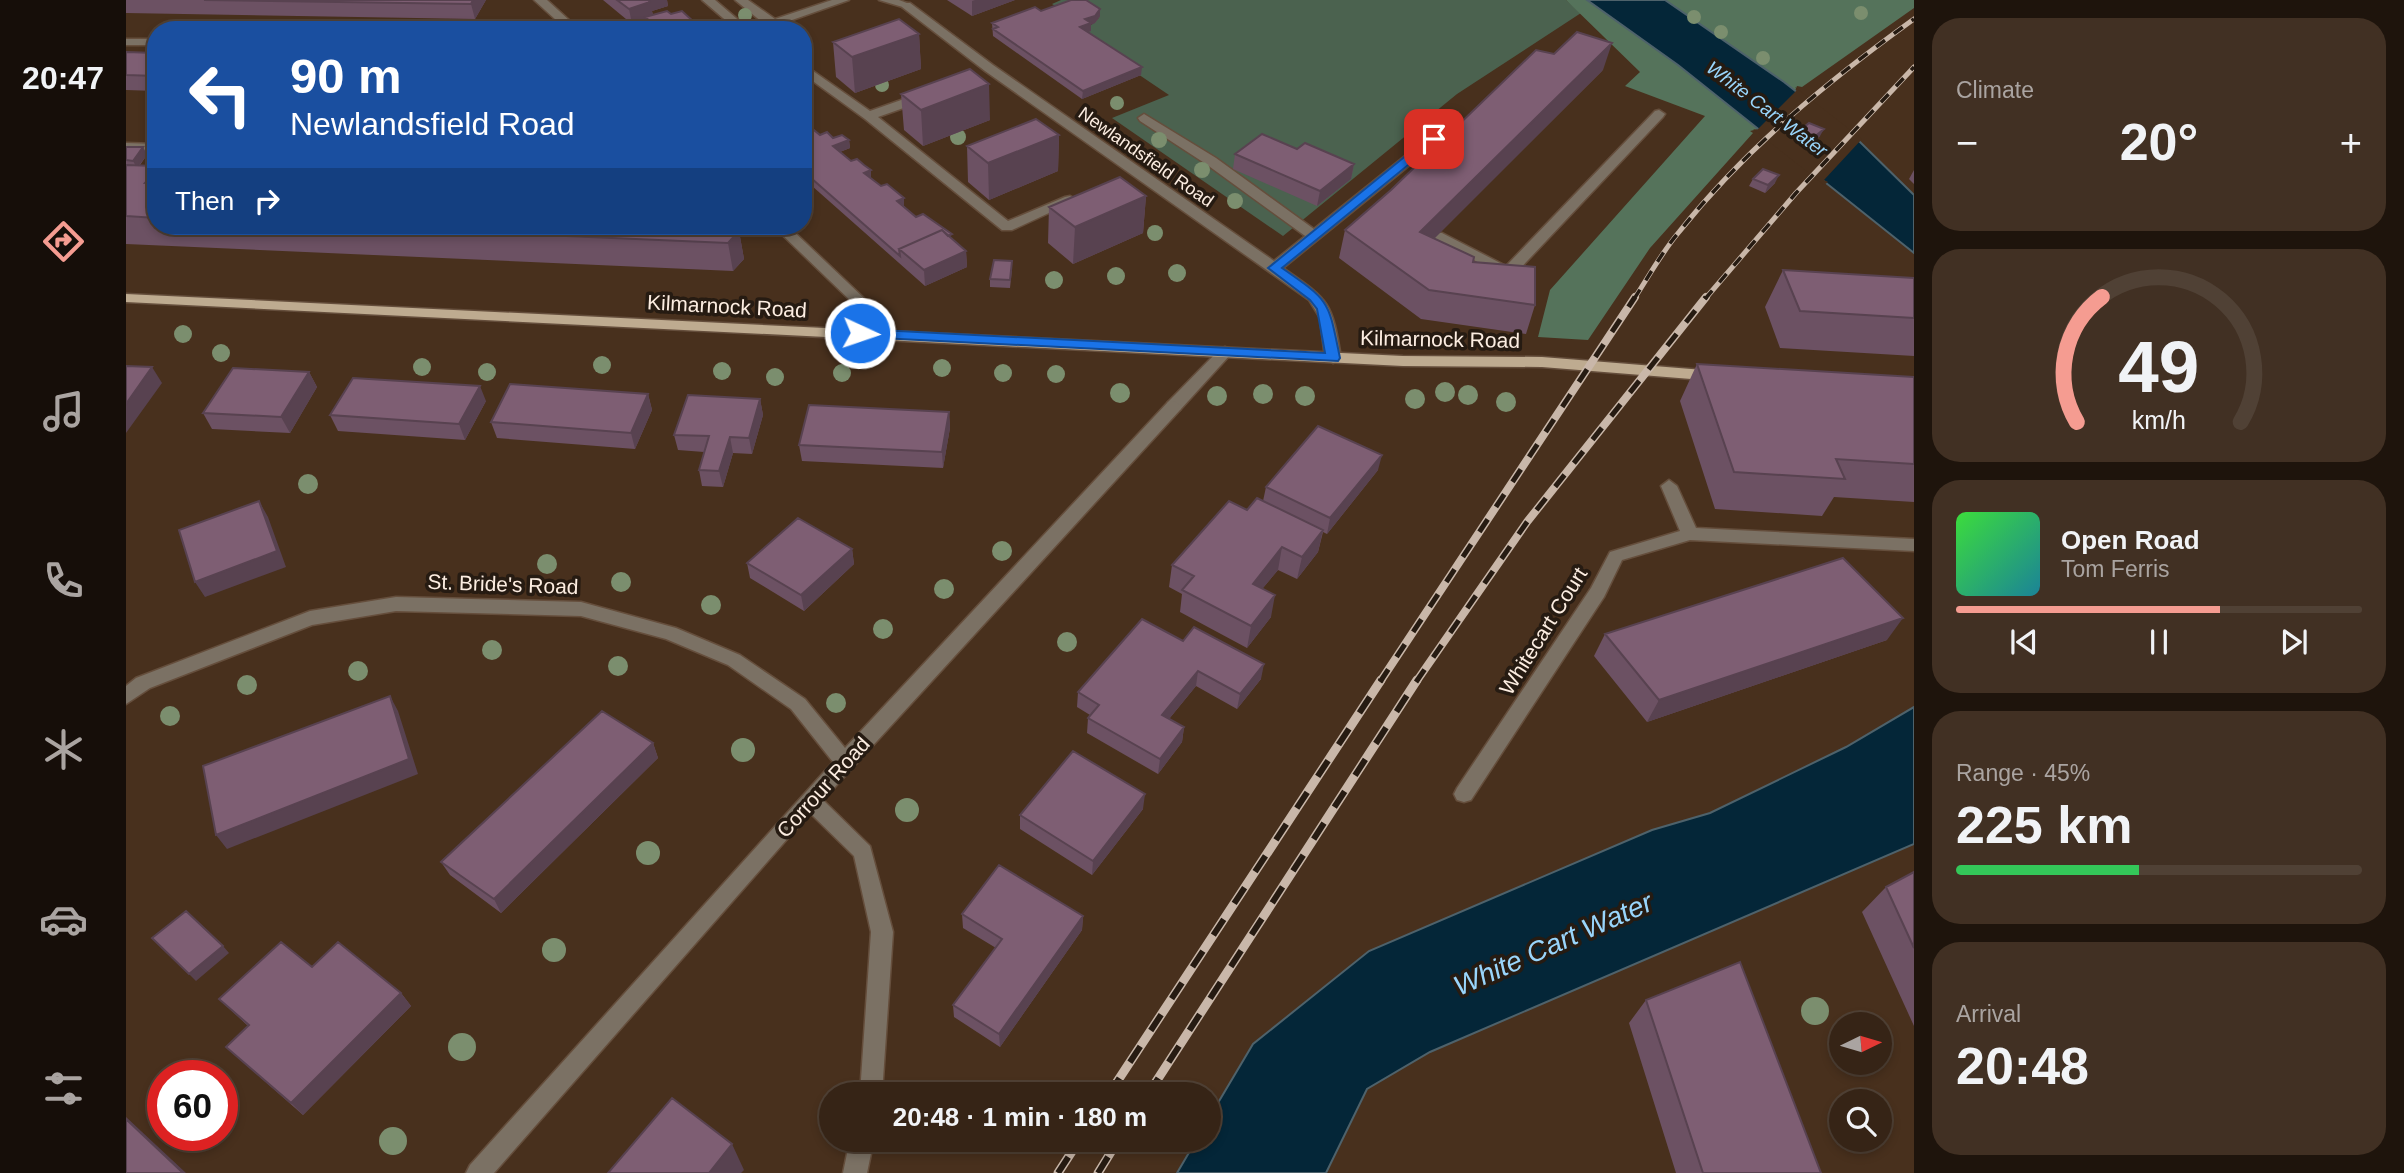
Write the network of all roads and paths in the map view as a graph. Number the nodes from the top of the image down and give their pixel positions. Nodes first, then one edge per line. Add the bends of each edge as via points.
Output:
1 (540, 0) edge
2 (708, 0) edge
3 (741, 0) edge
4 (843, 0) edge
5 (885, 0) edge
6 (904, 3) edge
7 (564, 21) edge
8 (733, 21) edge
9 (769, 21) edge
10 (781, 21) edge
11 (126, 42) edge
12 (147, 43) edge
13 (812, 75) edge
14 (941, 89) edge
15 (1659, 114) dead end
16 (869, 116) junction
17 (1144, 118) dead end
18 (1434, 139) dead end
19 (126, 147) edge
20 (147, 148) edge
21 (1078, 196) edge
22 (1350, 205) junction
23 (1373, 213) edge
24 (789, 235) edge
25 (1312, 235) junction
26 (1437, 236) edge
27 (1274, 268) junction
28 (126, 298) edge
29 (860, 333) junction
30 (1225, 352) junction
31 (1333, 358) junction
32 (1738, 377) edge
33 (1669, 486) dead end
34 (1690, 534) junction
35 (1914, 545) edge
36 (126, 696) edge
37 (845, 762) junction
38 (1464, 794) dead end
39 (810, 800) junction
40 (873, 1082) edge
41 (859, 1152) edge
42 (478, 1173) edge
43 (855, 1173) edge

1 - 7 street
2 - 8 street
3 - 9 street
4 - 10 street
5 - 6 street
6 - 27 street, Newlandsfield Road via 983,71
11 - 12 street
13 - 16 street
14 - 16 street
15 - 26 street via 1508,273
16 - 21 street via 1007,227
17 - 25 street
18 - 22 street
19 - 20 street
22 - 23 street
22 - 25 street
24 - 29 street via 861,303
25 - 27 street
27 - 31 street, Newlandsfield Road via 1315,297 1324,309
28 - 29 main road, Kilmarnock Road
29 - 30 main road, Kilmarnock Road
30 - 31 main road, Kilmarnock Road
30 - 37 street, Corrour Road
31 - 32 main road, Kilmarnock Road via 1542,362
33 - 34 street
34 - 35 street, Whitecart Court
34 - 38 street, Whitecart Court via 1613,559 1598,592
36 - 37 street, St. Bride's Road via 143,683 310,618 396,604 582,609 670,633 734,660 798,704
37 - 39 street, Corrour Road
39 - 40 street via 863,852 883,932
39 - 42 street, Corrour Road
41 - 43 street

